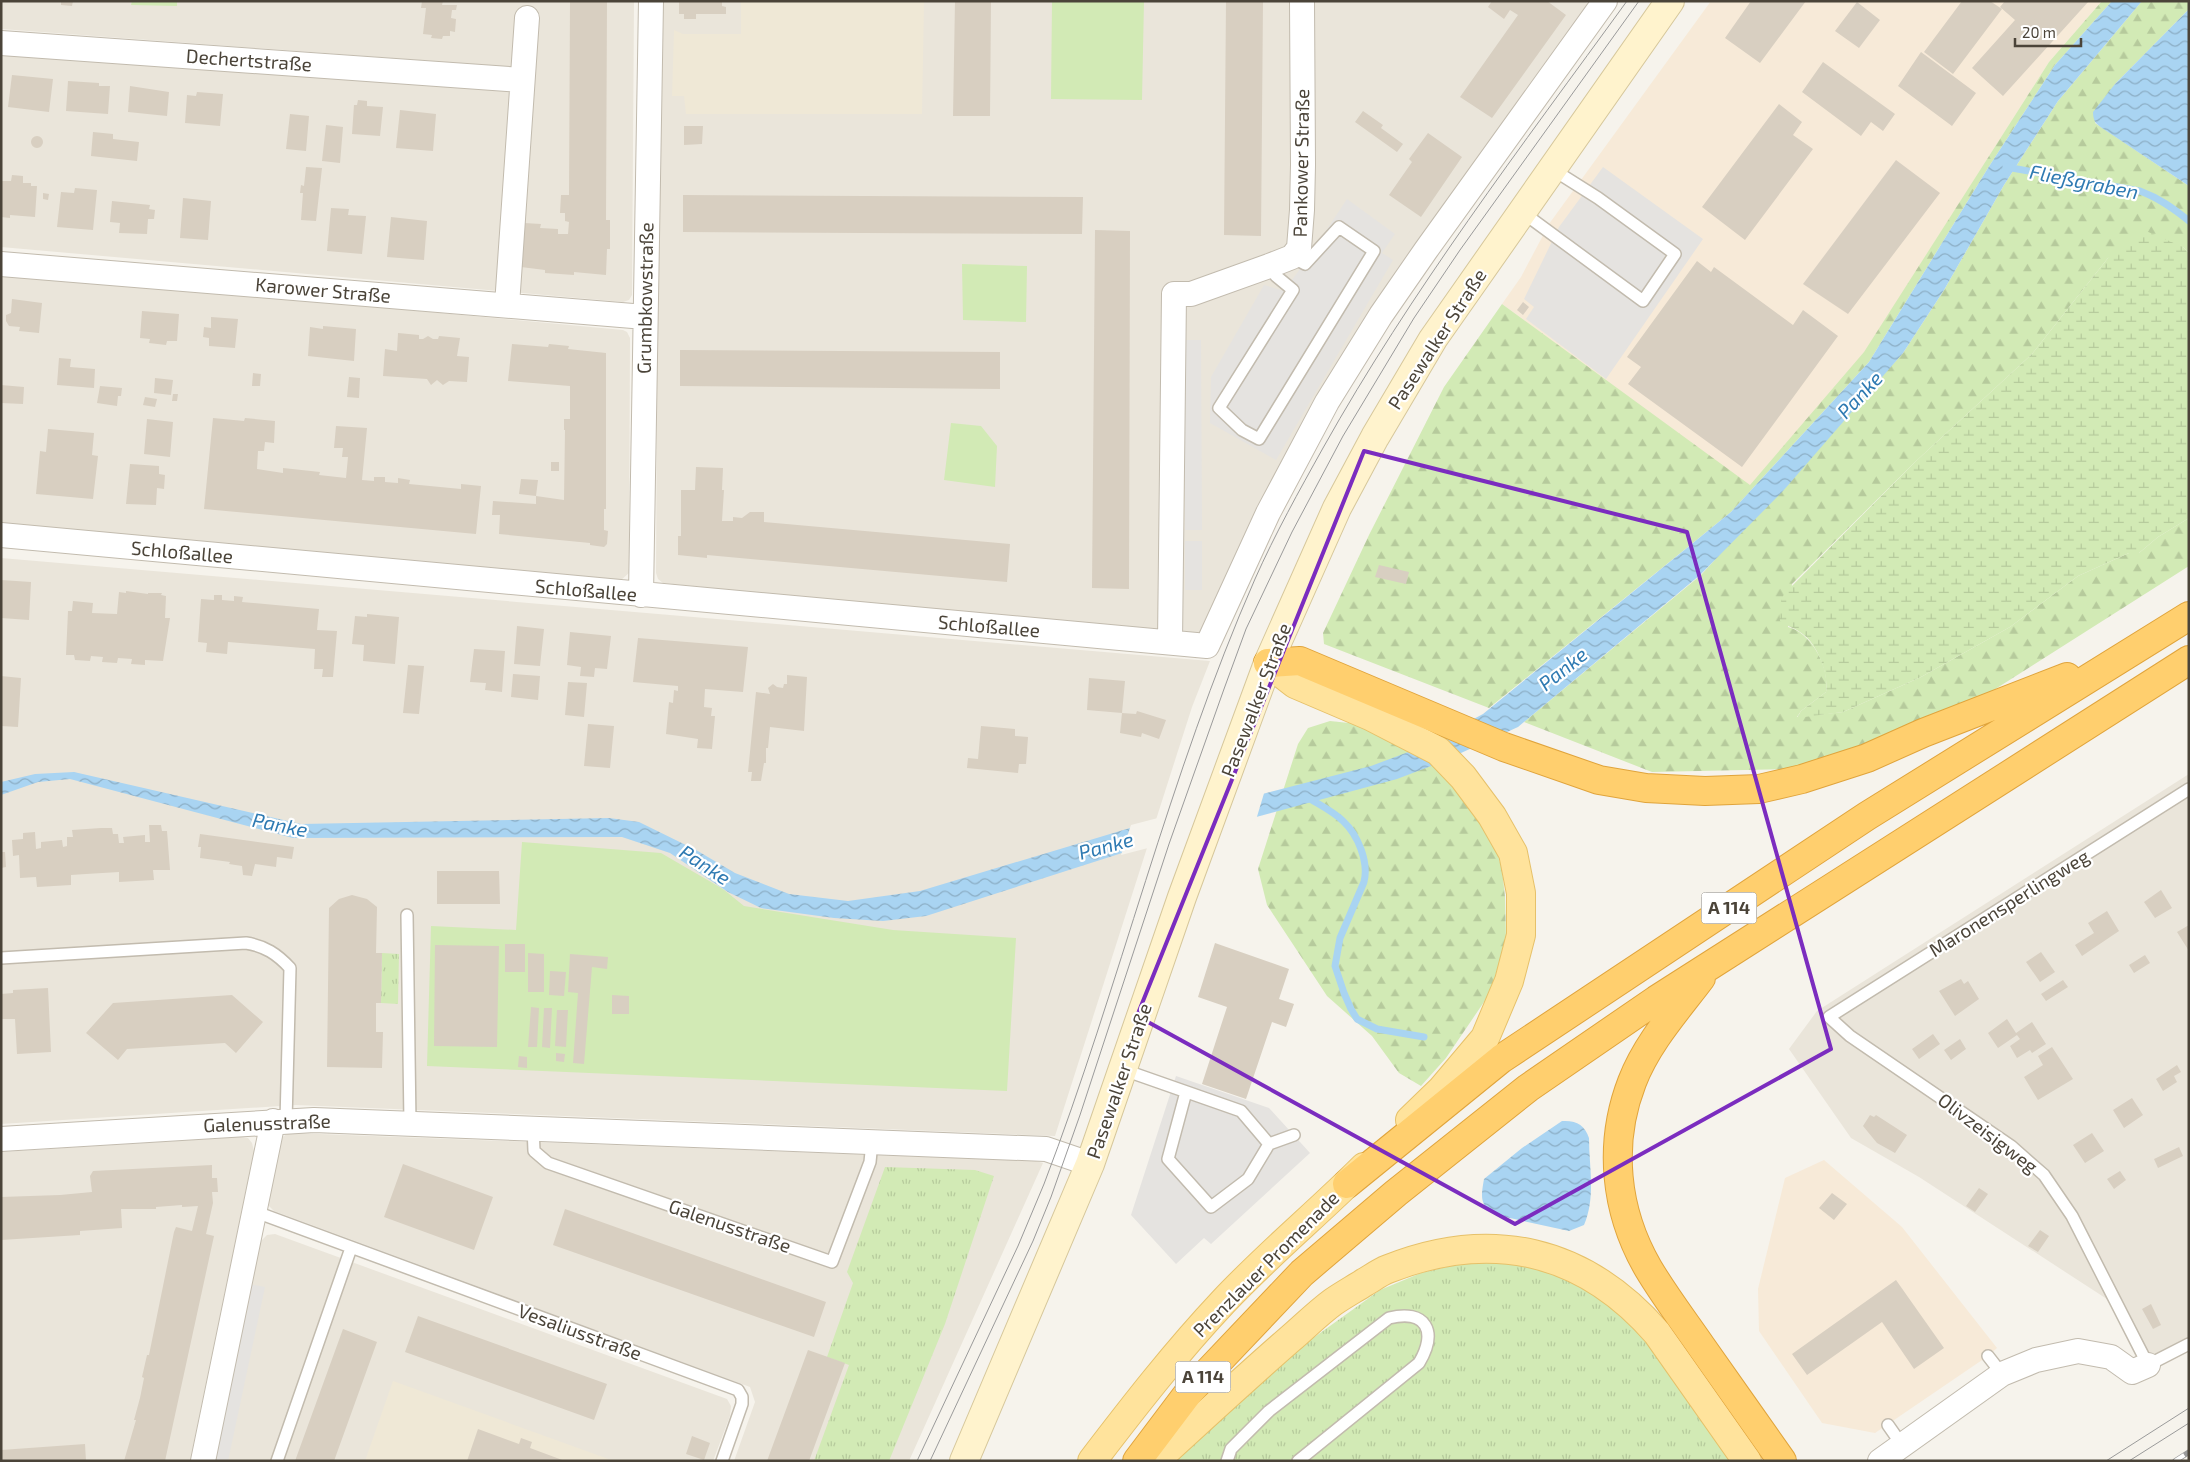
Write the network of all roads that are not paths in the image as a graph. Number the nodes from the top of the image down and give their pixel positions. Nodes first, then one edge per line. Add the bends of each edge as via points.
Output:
1 (651, 1) edge
2 (1302, 1) edge
3 (1605, 1) edge
4 (1670, 1) edge
5 (527, 18) dead end
6 (1, 43) edge
7 (522, 80) junction
8 (1552, 169) junction
9 (1522, 212) junction
10 (1292, 257) junction
11 (1, 264) edge
12 (1270, 266) junction
13 (507, 306) junction
14 (645, 318) junction
15 (1, 536) edge
16 (642, 595) junction
17 (2189, 616) edge
18 (1170, 642) junction
19 (2127, 655) junction
20 (2189, 660) edge
21 (1268, 663) junction
22 (2189, 790) edge
23 (407, 915) dead end
24 (1, 958) edge
25 (1710, 966) junction
26 (1829, 1017) joint
27 (1124, 1070) junction
28 (1186, 1092) junction
29 (280, 1121) junction
30 (410, 1122) junction
31 (533, 1127) junction
32 (1294, 1135) dead end
33 (1, 1139) edge
34 (872, 1142) junction
35 (1269, 1144) junction
36 (1090, 1164) junction
37 (1347, 1184) junction
38 (256, 1212) junction
39 (351, 1248) junction
40 (2189, 1344) edge
41 (2148, 1365) junction
42 (1888, 1424) dead end
43 (1902, 1445) junction
44 (203, 1461) edge
45 (277, 1461) edge
46 (722, 1461) edge
47 (964, 1461) edge
48 (1092, 1461) edge
49 (1137, 1461) edge
50 (1155, 1461) edge
51 (1227, 1461) edge
52 (1298, 1461) edge
53 (1747, 1461) edge
54 (1782, 1461) edge
55 (1880, 1461) edge

1 - 14 street, Grumbkowstraße
2 - 10 street, Pankower Straße via 1302,210 1299,248
3 - 18 street, Schloßallee via 1426,250 1327,402 1268,513 1207,646
4 - 8 main road, Pasewalker Straße
5 - 7 street
6 - 7 street, Dechertstraße
7 - 13 street
8 - 9 main road, Pasewalker Straße
8 - 9 lane via 1675,254 1643,301
9 - 21 main road, Pasewalker Straße via 1433,338 1375,437 1337,508
10 - 12 street, Pankower Straße
10 - 12 lane via 1306,264 1339,227 1374,250 1259,439 1242,430 1219,408 1293,290 1276,276
11 - 13 street, Karower Straße
12 - 18 street, Pankower Straße via 1191,294 1174,294
13 - 14 street, Karower Straße
14 - 16 street, Grumbkowstraße
15 - 16 street, Schloßallee
16 - 18 street, Schloßallee
17 - 19 highway, A 114
19 - 21 highway via 1923,733 1867,758 1802,779 1759,788 1705,791 1646,788 1599,780 1504,747 1300,661
19 - 37 highway, A 114 via 1867,816 1501,1059
20 - 25 highway, A 114
21 - 27 main road, Pasewalker Straße
21 - 37 main road, Prenzlauer Promenade via 1295,684 1438,750 1492,816 1513,853 1521,893 1521,935 1508,981 1484,1038 1442,1089
22 - 26 lane, Maronensperlingweg
23 - 30 lane
24 - 29 lane via 246,943 261,945 290,968
25 - 49 highway, A 114 via 1528,1088 1302,1273 1189,1392
25 - 54 highway via 1649,1048 1632,1081 1618,1137 1619,1188 1627,1218 1648,1267
26 - 41 lane, Olivzeisigweg via 1850,1036 2011,1146 2044,1175 2072,1216
27 - 28 lane
27 - 36 main road, Pasewalker Straße
28 - 35 lane via 1241,1111
28 - 35 lane via 1168,1159 1211,1207 1248,1179
29 - 30 street, Galenusstraße
29 - 33 street, Galenusstraße
29 - 38 street
30 - 31 street, Galenusstraße
31 - 34 street, Galenusstraße
31 - 34 lane, Galenusstraße via 534,1151 548,1164 832,1262 870,1162
32 - 35 lane
34 - 36 street, Galenusstraße via 1046,1149
36 - 47 main road, Pasewalker Straße
37 - 48 main road, Prenzlauer Promenade via 1276,1248 1223,1302 1161,1373
38 - 39 lane, Vesaliusstraße
38 - 44 street
39 - 45 lane
39 - 46 lane, Vesaliusstraße via 738,1390 742,1404
40 - 41 lane
41 - 43 street via 2132,1372 2111,1357 2078,1351 1995,1365
42 - 43 lane
43 - 55 street
50 - 53 main road via 1332,1303 1386,1269 1470,1249 1504,1249 1540,1255 1578,1269 1609,1287 1642,1315 1657,1333
51 - 52 lane via 1231,1449 1269,1411 1389,1318 1404,1314 1418,1319 1427,1328 1429,1339 1419,1362

